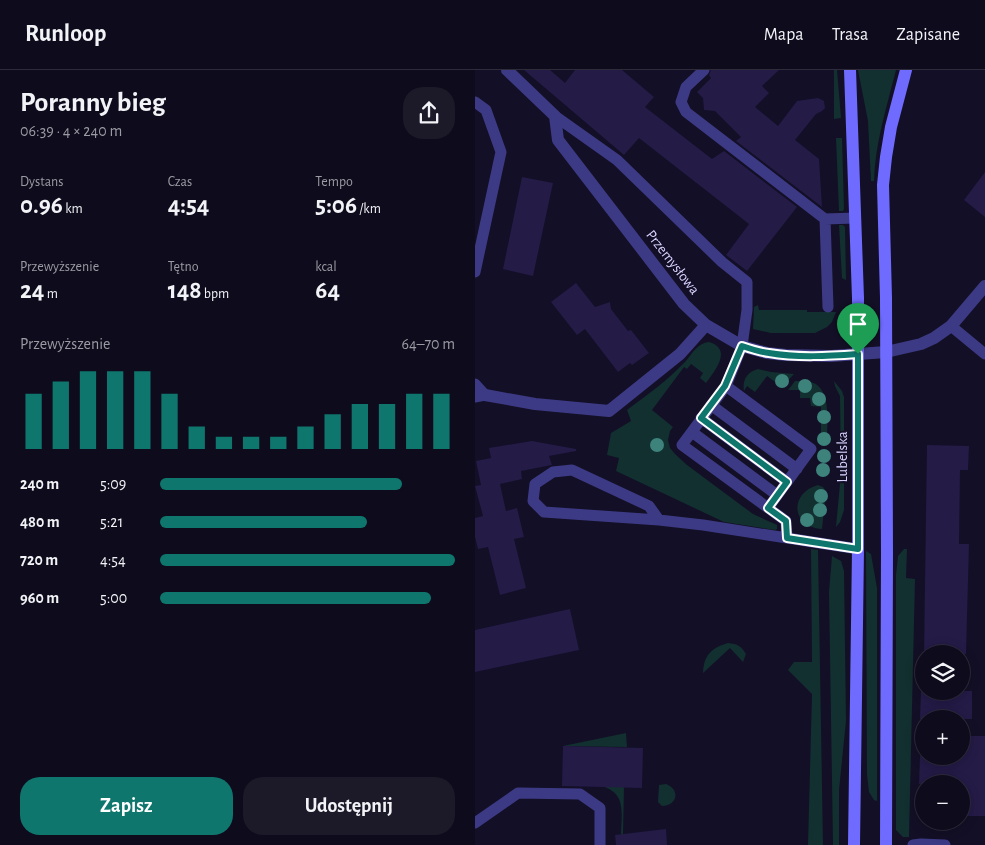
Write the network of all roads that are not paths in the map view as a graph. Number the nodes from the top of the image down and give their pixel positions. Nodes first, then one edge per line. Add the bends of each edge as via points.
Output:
1 (507, 70) edge
2 (704, 70) edge
3 (850, 70) edge
4 (906, 70) edge
5 (475, 102) edge
6 (555, 116) junction
7 (855, 218) junction
8 (825, 219) junction
9 (475, 272) edge
10 (985, 286) edge
11 (828, 307) dead end
12 (705, 325) junction
13 (951, 326) junction
14 (742, 346) junction
15 (886, 352) junction
16 (858, 354) junction
17 (985, 354) edge
18 (475, 384) edge
19 (725, 386) junction
20 (480, 396) edge
21 (711, 405) junction
22 (701, 418) junction
23 (692, 432) junction
24 (797, 469) junction
25 (787, 482) junction
26 (777, 495) junction
27 (768, 508) junction
28 (659, 520) junction
29 (787, 538) junction
30 (858, 549) junction
31 (475, 823) edge
32 (599, 845) edge
33 (854, 845) edge
34 (886, 845) edge
35 (913, 845) edge
36 (945, 845) edge

1 - 6 street
2 - 8 lane via 686,87 681,102 686,112
3 - 7 street, Lubelska
4 - 15 street via 891,127 883,185
5 - 9 lane via 486,110 501,152
6 - 12 street, Przemysłowa via 558,140 684,304
6 - 14 lane via 617,160 722,262 747,282
7 - 8 lane
7 - 16 street, Lubelska
8 - 11 lane
10 - 13 street
12 - 14 street, Przemysłowa
12 - 20 street via 680,354 609,411
13 - 15 street via 921,344
13 - 17 lane
14 - 16 street, Przemysłowa via 786,355
14 - 19 lane
15 - 16 street, Przemysłowa
15 - 34 street
16 - 30 street, Lubelska
18 - 20 lane
19 - 21 lane
19 - 24 lane via 811,450
21 - 22 lane
21 - 24 lane
22 - 23 lane
22 - 25 lane
23 - 26 lane
23 - 27 lane via 682,444
24 - 25 lane
25 - 26 lane
26 - 27 lane
27 - 29 lane via 786,521
28 - 28 lane via 544,512 533,501 535,484 553,472 572,470 649,506
28 - 29 lane
29 - 30 lane
30 - 33 street, Lubelska
31 - 32 lane via 518,793 580,794 600,808
35 - 36 lane

